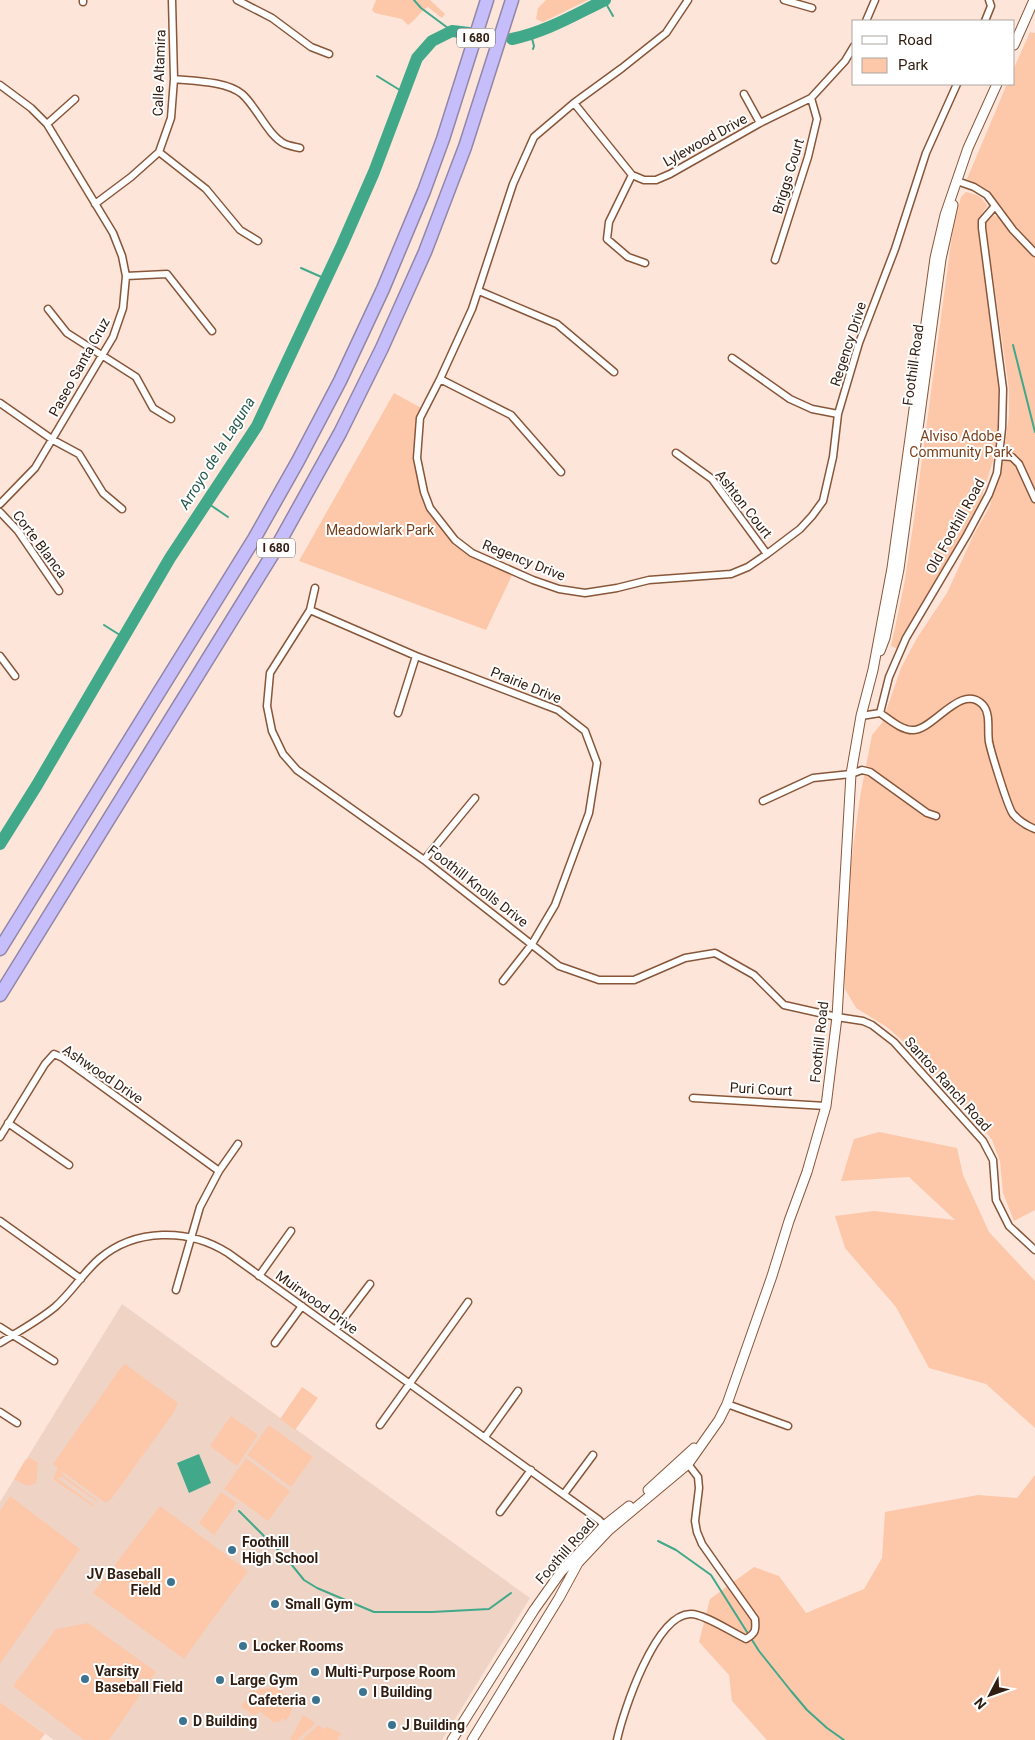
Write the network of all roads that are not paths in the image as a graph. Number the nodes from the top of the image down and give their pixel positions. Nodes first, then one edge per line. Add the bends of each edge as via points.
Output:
1 (172, 0) edge
2 (236, 0) edge
3 (487, 0) edge
4 (512, 0) edge
5 (688, 0) edge
6 (784, 0) edge
7 (875, 0) edge
8 (989, 0) edge
9 (1034, 0) edge
10 (812, 8) dead end
11 (866, 20) edge
12 (985, 20) edge
13 (1015, 43) edge
14 (852, 49) edge
15 (329, 54) dead end
16 (174, 79) junction
17 (0, 85) edge
18 (957, 85) edge
19 (997, 85) edge
20 (744, 94) dead end
21 (811, 98) junction
22 (75, 99) dead end
23 (574, 103) junction
24 (47, 124) junction
25 (760, 124) junction
26 (300, 148) dead end
27 (158, 152) junction
28 (632, 175) junction
29 (957, 181) junction
30 (95, 204) junction
31 (995, 206) junction
32 (258, 241) dead end
33 (1035, 253) edge
34 (774, 260) dead end
35 (645, 263) dead end
36 (126, 276) junction
37 (479, 291) junction
38 (48, 309) dead end
39 (212, 331) dead end
40 (103, 355) junction
41 (732, 358) dead end
42 (614, 372) dead end
43 (440, 379) junction
44 (0, 403) edge
45 (838, 414) junction
46 (171, 418) dead end
47 (53, 440) junction
48 (676, 453) dead end
49 (998, 456) junction
50 (561, 472) dead end
51 (1035, 499) edge
52 (0, 504) edge
53 (122, 509) dead end
54 (0, 512) edge
55 (767, 554) junction
56 (315, 588) dead end
57 (59, 591) dead end
58 (310, 610) junction
59 (0, 656) edge
60 (416, 656) junction
61 (15, 676) dead end
62 (398, 713) dead end
63 (880, 713) junction
64 (861, 716) junction
65 (851, 774) junction
66 (475, 798) dead end
67 (763, 802) dead end
68 (936, 816) dead end
69 (1035, 829) edge
70 (424, 860) junction
71 (532, 944) junction
72 (0, 949) edge
73 (503, 981) dead end
74 (0, 995) edge
75 (836, 1017) junction
76 (693, 1098) dead end
77 (826, 1106) junction
78 (8, 1123) junction
79 (0, 1137) edge
80 (238, 1144) dead end
81 (69, 1165) dead end
82 (219, 1171) junction
83 (0, 1221) edge
84 (291, 1231) dead end
85 (192, 1237) junction
86 (1035, 1250) edge
87 (259, 1276) junction
88 (81, 1279) junction
89 (370, 1284) dead end
90 (176, 1290) dead end
91 (468, 1302) dead end
92 (302, 1306) junction
93 (0, 1327) edge
94 (335, 1330) junction
95 (12, 1335) junction
96 (0, 1342) edge
97 (275, 1343) dead end
98 (54, 1361) dead end
99 (409, 1383) junction
100 (518, 1391) dead end
101 (727, 1404) junction
102 (0, 1412) edge
103 (17, 1423) dead end
104 (380, 1425) dead end
105 (788, 1426) dead end
106 (485, 1436) junction
107 (593, 1455) dead end
108 (688, 1464) junction
109 (531, 1470) junction
110 (564, 1494) junction
111 (500, 1512) dead end
112 (607, 1528) junction
113 (452, 1740) edge
114 (472, 1740) edge
115 (617, 1740) edge

1 - 16 street, Calle Altamira
2 - 15 street via 272,18 311,48
3 - 72 highway, I 680 via 424,192 340,381 254,539
4 - 74 highway, I 680 via 465,147 425,252 340,433 274,552
5 - 23 street, Regency Drive via 666,33
6 - 10 street
7 - 11 street
8 - 12 street via 991,6
9 - 13 main road
14 - 21 street, Lylewood Drive
16 - 26 street via 214,83 238,92 277,138
16 - 27 street, Calle Altamira via 171,118
17 - 24 street, Paseo Santa Cruz
18 - 45 street, Regency Drive via 926,153
19 - 29 main road, Foothill Road
20 - 25 street
21 - 25 street, Lylewood Drive
21 - 34 street, Briggs Court via 817,119
22 - 24 street
23 - 28 street
23 - 37 street, Regency Drive via 534,137 513,184
24 - 30 street, Paseo Santa Cruz
25 - 28 street, Lylewood Drive via 656,180
27 - 30 street, Calle Altamira
27 - 32 street via 206,189 240,230
28 - 35 street via 609,222 607,239 628,257
29 - 31 street via 980,189
29 - 64 main road, Foothill Road via 942,259 899,569 885,638
30 - 36 street, Paseo Santa Cruz via 113,233
31 - 33 street
31 - 49 street, Old Foothill Road via 982,221 1003,389
36 - 39 street via 167,274
36 - 40 street, Paseo Santa Cruz via 123,308
37 - 42 street via 558,324
37 - 43 street, Regency Drive
38 - 40 street via 67,333
40 - 46 street via 136,377 153,408
40 - 47 street, Paseo Santa Cruz
41 - 45 street via 790,399 812,409
43 - 50 street via 511,415
43 - 55 street, Regency Drive via 420,418 419,467 430,508 454,540 472,552 533,580 584,593 649,580 731,574
44 - 47 street
45 - 55 street, Regency Drive via 823,502 800,529
47 - 52 street, Paseo Santa Cruz via 35,468
47 - 53 street via 80,454 103,493
48 - 55 street, Ashton Court via 712,479
49 - 51 street via 1012,457 1019,464
49 - 63 street, Old Foothill Road via 990,494 906,638 889,677
54 - 57 street, Corte Blanca
56 - 58 street, Foothill Knolls Drive
58 - 60 street, Prairie Drive
58 - 70 street, Foothill Knolls Drive via 270,673 267,706 272,730 283,754 298,770
59 - 61 street
60 - 62 street
60 - 71 street, Prairie Drive via 558,710 585,731 598,763 589,813 555,905
63 - 64 street
63 - 69 street via 912,730 923,728 954,704 974,699 988,714 990,744 1012,813
64 - 65 main road, Foothill Road
65 - 67 street via 813,778
65 - 68 street via 862,770 870,772
65 - 75 main road, Foothill Road
66 - 70 street
70 - 71 street, Foothill Knolls Drive
71 - 73 street, Prairie Drive
71 - 75 street, Foothill Knolls Drive via 559,966 599,980 634,980 685,958 715,953 754,975 784,1005
75 - 77 main road, Foothill Road
75 - 86 street, Santos Ranch Road via 863,1021 889,1038 983,1141 992,1160 996,1200 1009,1226
76 - 77 street, Puri Court
77 - 101 main road, Foothill Road via 807,1172
78 - 79 street, Ashwood Drive
78 - 81 street
78 - 82 street, Ashwood Drive via 44,1064 54,1054
80 - 82 street
82 - 85 street via 200,1207
83 - 88 street
84 - 87 street
85 - 87 street, Muirwood Drive via 218,1246
85 - 88 street, Muirwood Drive via 168,1234 129,1241 100,1258
85 - 90 street
87 - 92 street, Muirwood Drive
88 - 95 street, Muirwood Drive via 55,1307
89 - 94 street
91 - 99 street
92 - 94 street, Muirwood Drive
92 - 97 street
93 - 95 street
94 - 99 street, Muirwood Drive
95 - 96 street, Muirwood Drive
95 - 98 street
99 - 104 street
99 - 106 street, Muirwood Drive
100 - 106 street
101 - 105 street
101 - 108 main road, Foothill Road
101 - 112 main road, Foothill Road via 694,1449
102 - 103 street
106 - 109 street, Muirwood Drive
107 - 110 street
108 - 112 main road, Foothill Road
108 - 115 street via 698,1478 697,1532 755,1619 756,1630 746,1639 713,1621 690,1614 679,1617 657,1639 645,1660
109 - 110 street, Muirwood Drive
109 - 111 street
110 - 112 street, Muirwood Drive
112 - 113 main road, Foothill Road via 560,1572
112 - 114 main road, Foothill Road via 578,1563

